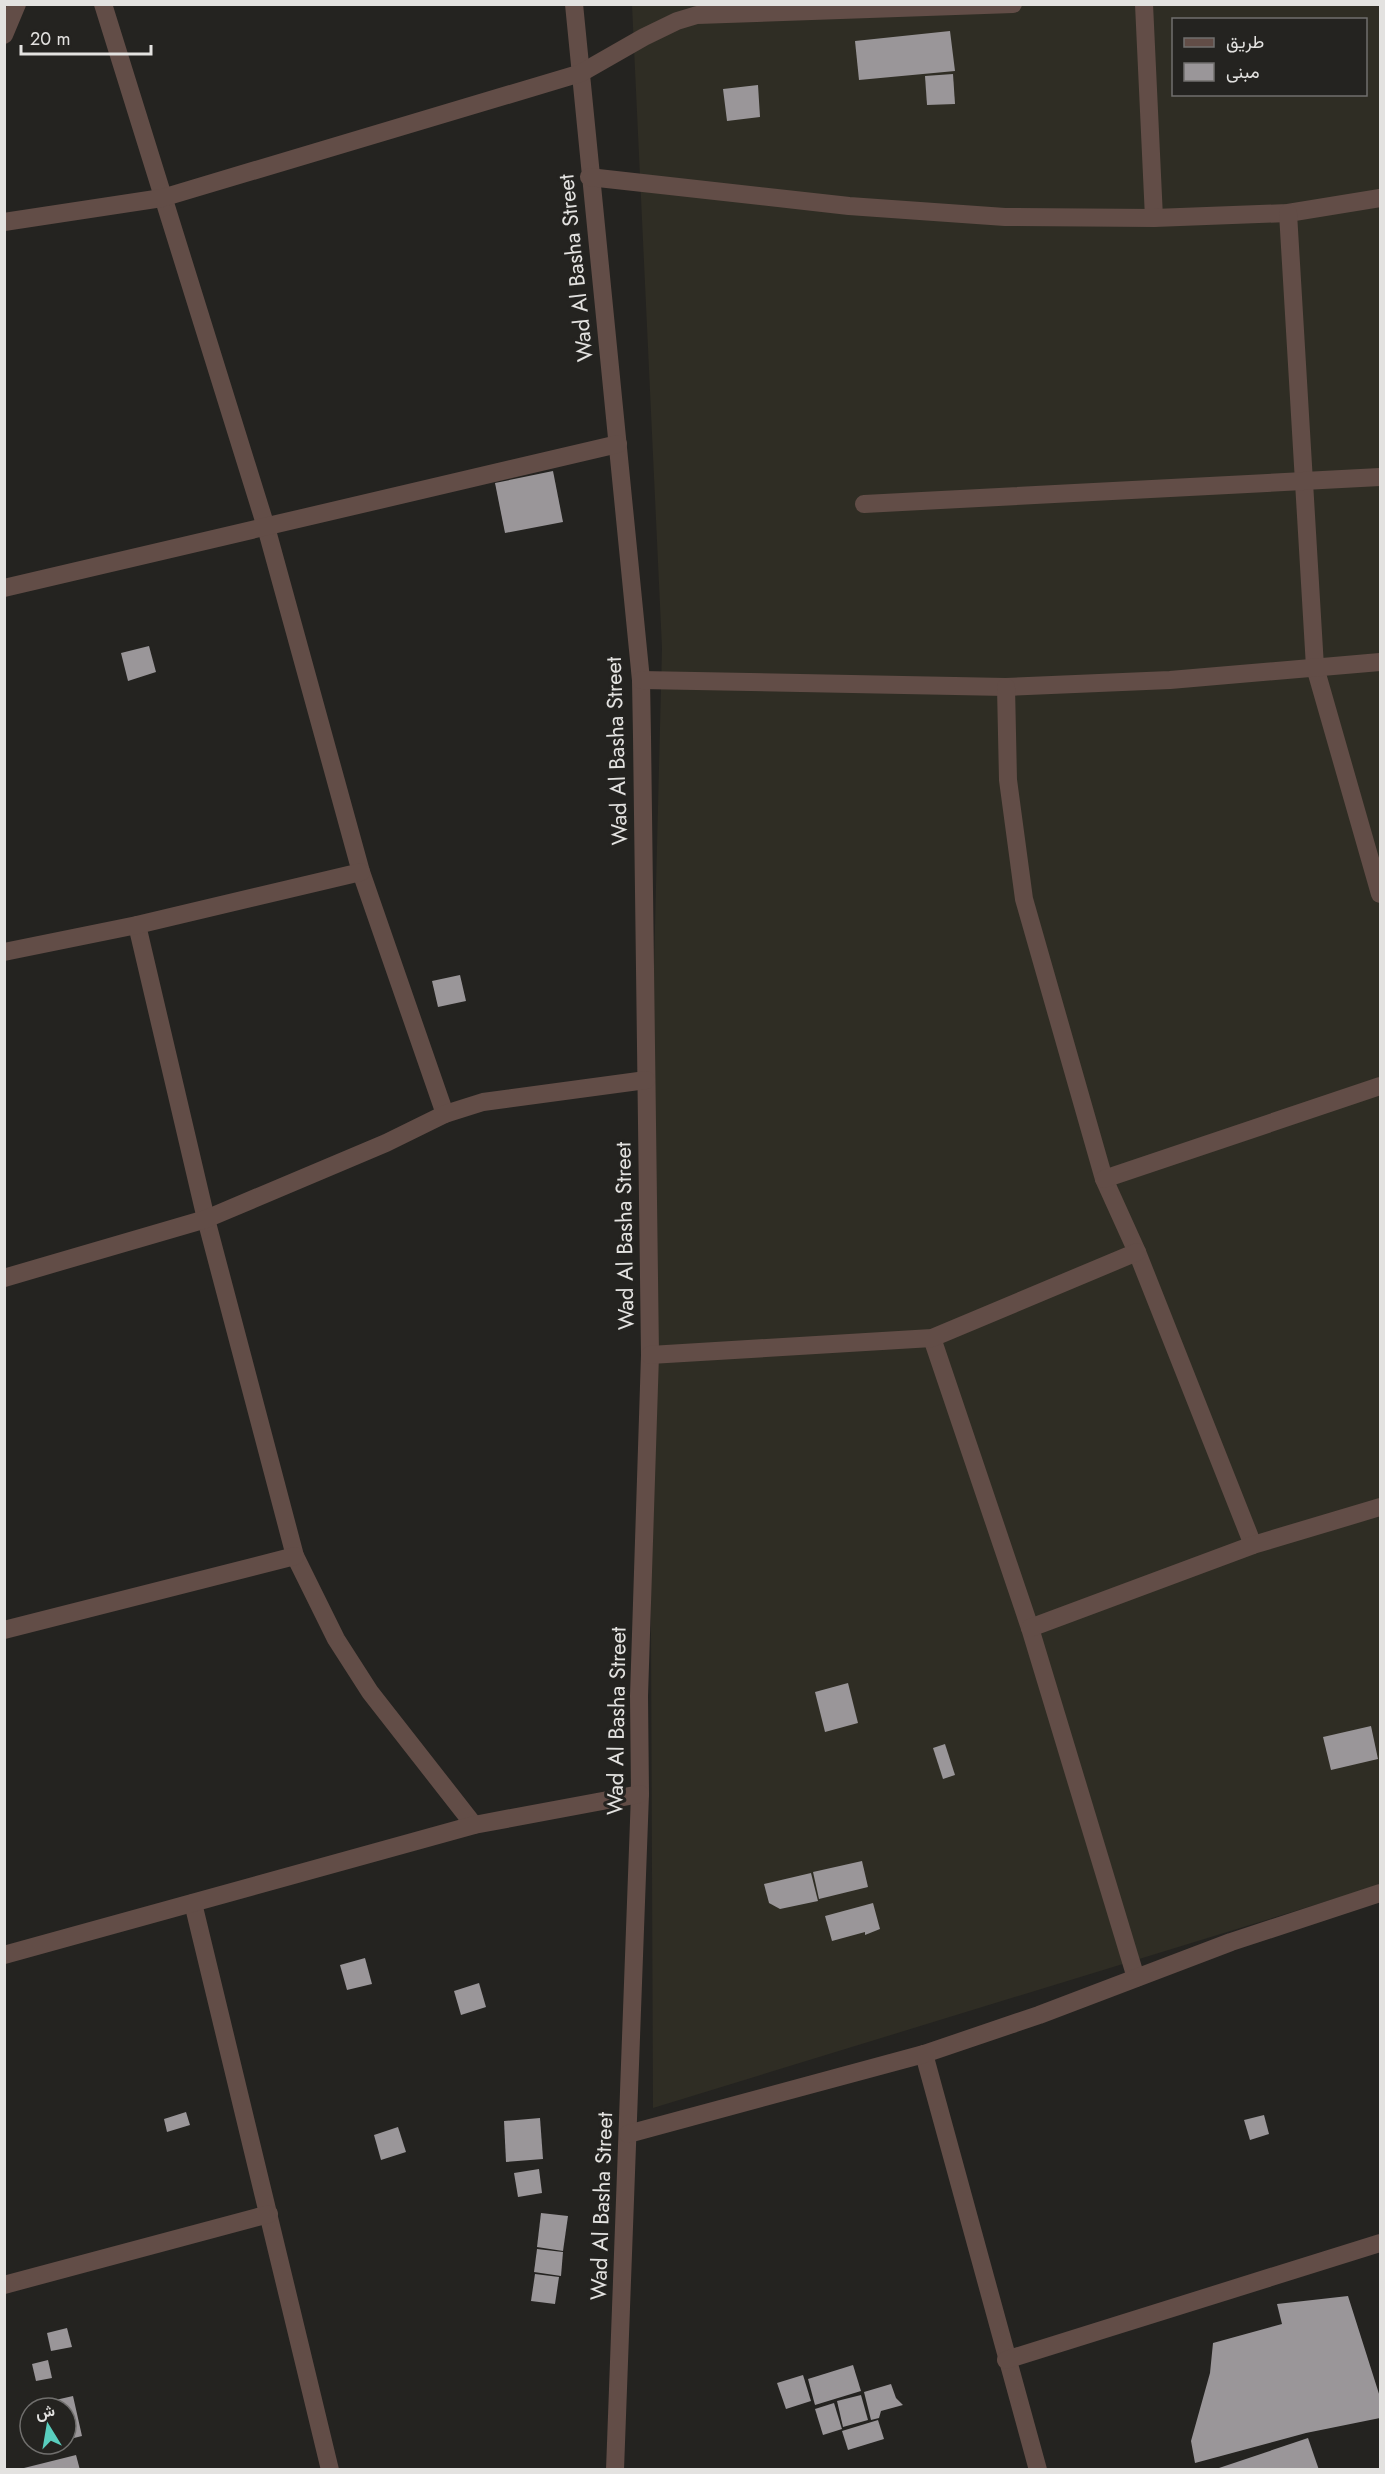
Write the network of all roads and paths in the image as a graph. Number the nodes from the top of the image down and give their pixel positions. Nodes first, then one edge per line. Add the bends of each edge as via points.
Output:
1 (17, 4) edge
2 (103, 4) edge
3 (574, 4) edge
4 (1013, 4) edge
5 (1144, 4) edge
6 (4, 35) edge
7 (580, 73) junction
8 (589, 177) junction
9 (162, 198) junction
10 (1380, 198) edge
11 (1288, 213) junction
12 (1154, 218) junction
13 (4, 222) edge
14 (618, 444) junction
15 (1380, 477) edge
16 (1302, 481) junction
17 (864, 504) dead end
18 (266, 527) junction
19 (4, 588) edge
20 (1380, 662) edge
21 (1315, 667) junction
22 (641, 680) junction
23 (1006, 687) junction
24 (360, 872) junction
25 (1380, 894) edge
26 (137, 925) junction
27 (4, 952) edge
28 (646, 1080) junction
29 (1380, 1086) edge
30 (445, 1114) junction
31 (1104, 1179) junction
32 (206, 1219) junction
33 (1137, 1252) junction
34 (4, 1278) edge
35 (932, 1338) junction
36 (650, 1355) junction
37 (1380, 1507) edge
38 (1253, 1545) junction
39 (295, 1556) junction
40 (1030, 1628) junction
41 (4, 1630) edge
42 (640, 1794) junction
43 (474, 1825) junction
44 (1380, 1893) edge
45 (193, 1903) junction
46 (4, 1955) edge
47 (1136, 1978) junction
48 (924, 2054) junction
49 (628, 2134) junction
50 (269, 2214) junction
51 (1380, 2243) edge
52 (4, 2285) edge
53 (1006, 2360) junction
54 (330, 2469) edge
55 (615, 2469) edge
56 (1038, 2469) edge

1 - 6 street
2 - 9 street
3 - 7 street, Wad Al Basha Street
4 - 7 street via 697,15 652,33
5 - 12 street
7 - 8 street, Wad Al Basha Street
7 - 9 street
8 - 12 street via 849,206 994,217
8 - 14 street, Wad Al Basha Street
9 - 13 street
9 - 18 street
10 - 11 street
11 - 12 street
11 - 16 street
14 - 18 street
14 - 22 street, Wad Al Basha Street
15 - 16 street
16 - 17 street
16 - 21 street
18 - 19 street
18 - 24 street
20 - 21 street
21 - 23 street via 1170,680
21 - 25 street
22 - 23 street
22 - 28 street, Wad Al Basha Street
23 - 31 street via 1008,780 1024,899
24 - 26 street
24 - 30 street
26 - 27 street
26 - 32 street
28 - 30 street via 483,1102
28 - 36 street, Wad Al Basha Street
29 - 31 street
30 - 32 street
31 - 33 street
32 - 34 street
32 - 39 street
33 - 35 street
33 - 38 street
35 - 36 street
35 - 40 street
36 - 42 street, Wad Al Basha Street via 639,1696
37 - 38 street
38 - 40 street
39 - 41 street
39 - 43 street via 336,1639 370,1692
40 - 47 street
42 - 43 street
42 - 49 street, Wad Al Basha Street
43 - 45 street
44 - 47 street
45 - 46 street
45 - 50 street
47 - 48 street
48 - 49 street
48 - 53 street
49 - 55 street, Wad Al Basha Street
50 - 52 street
50 - 54 street
51 - 53 street
53 - 56 street

